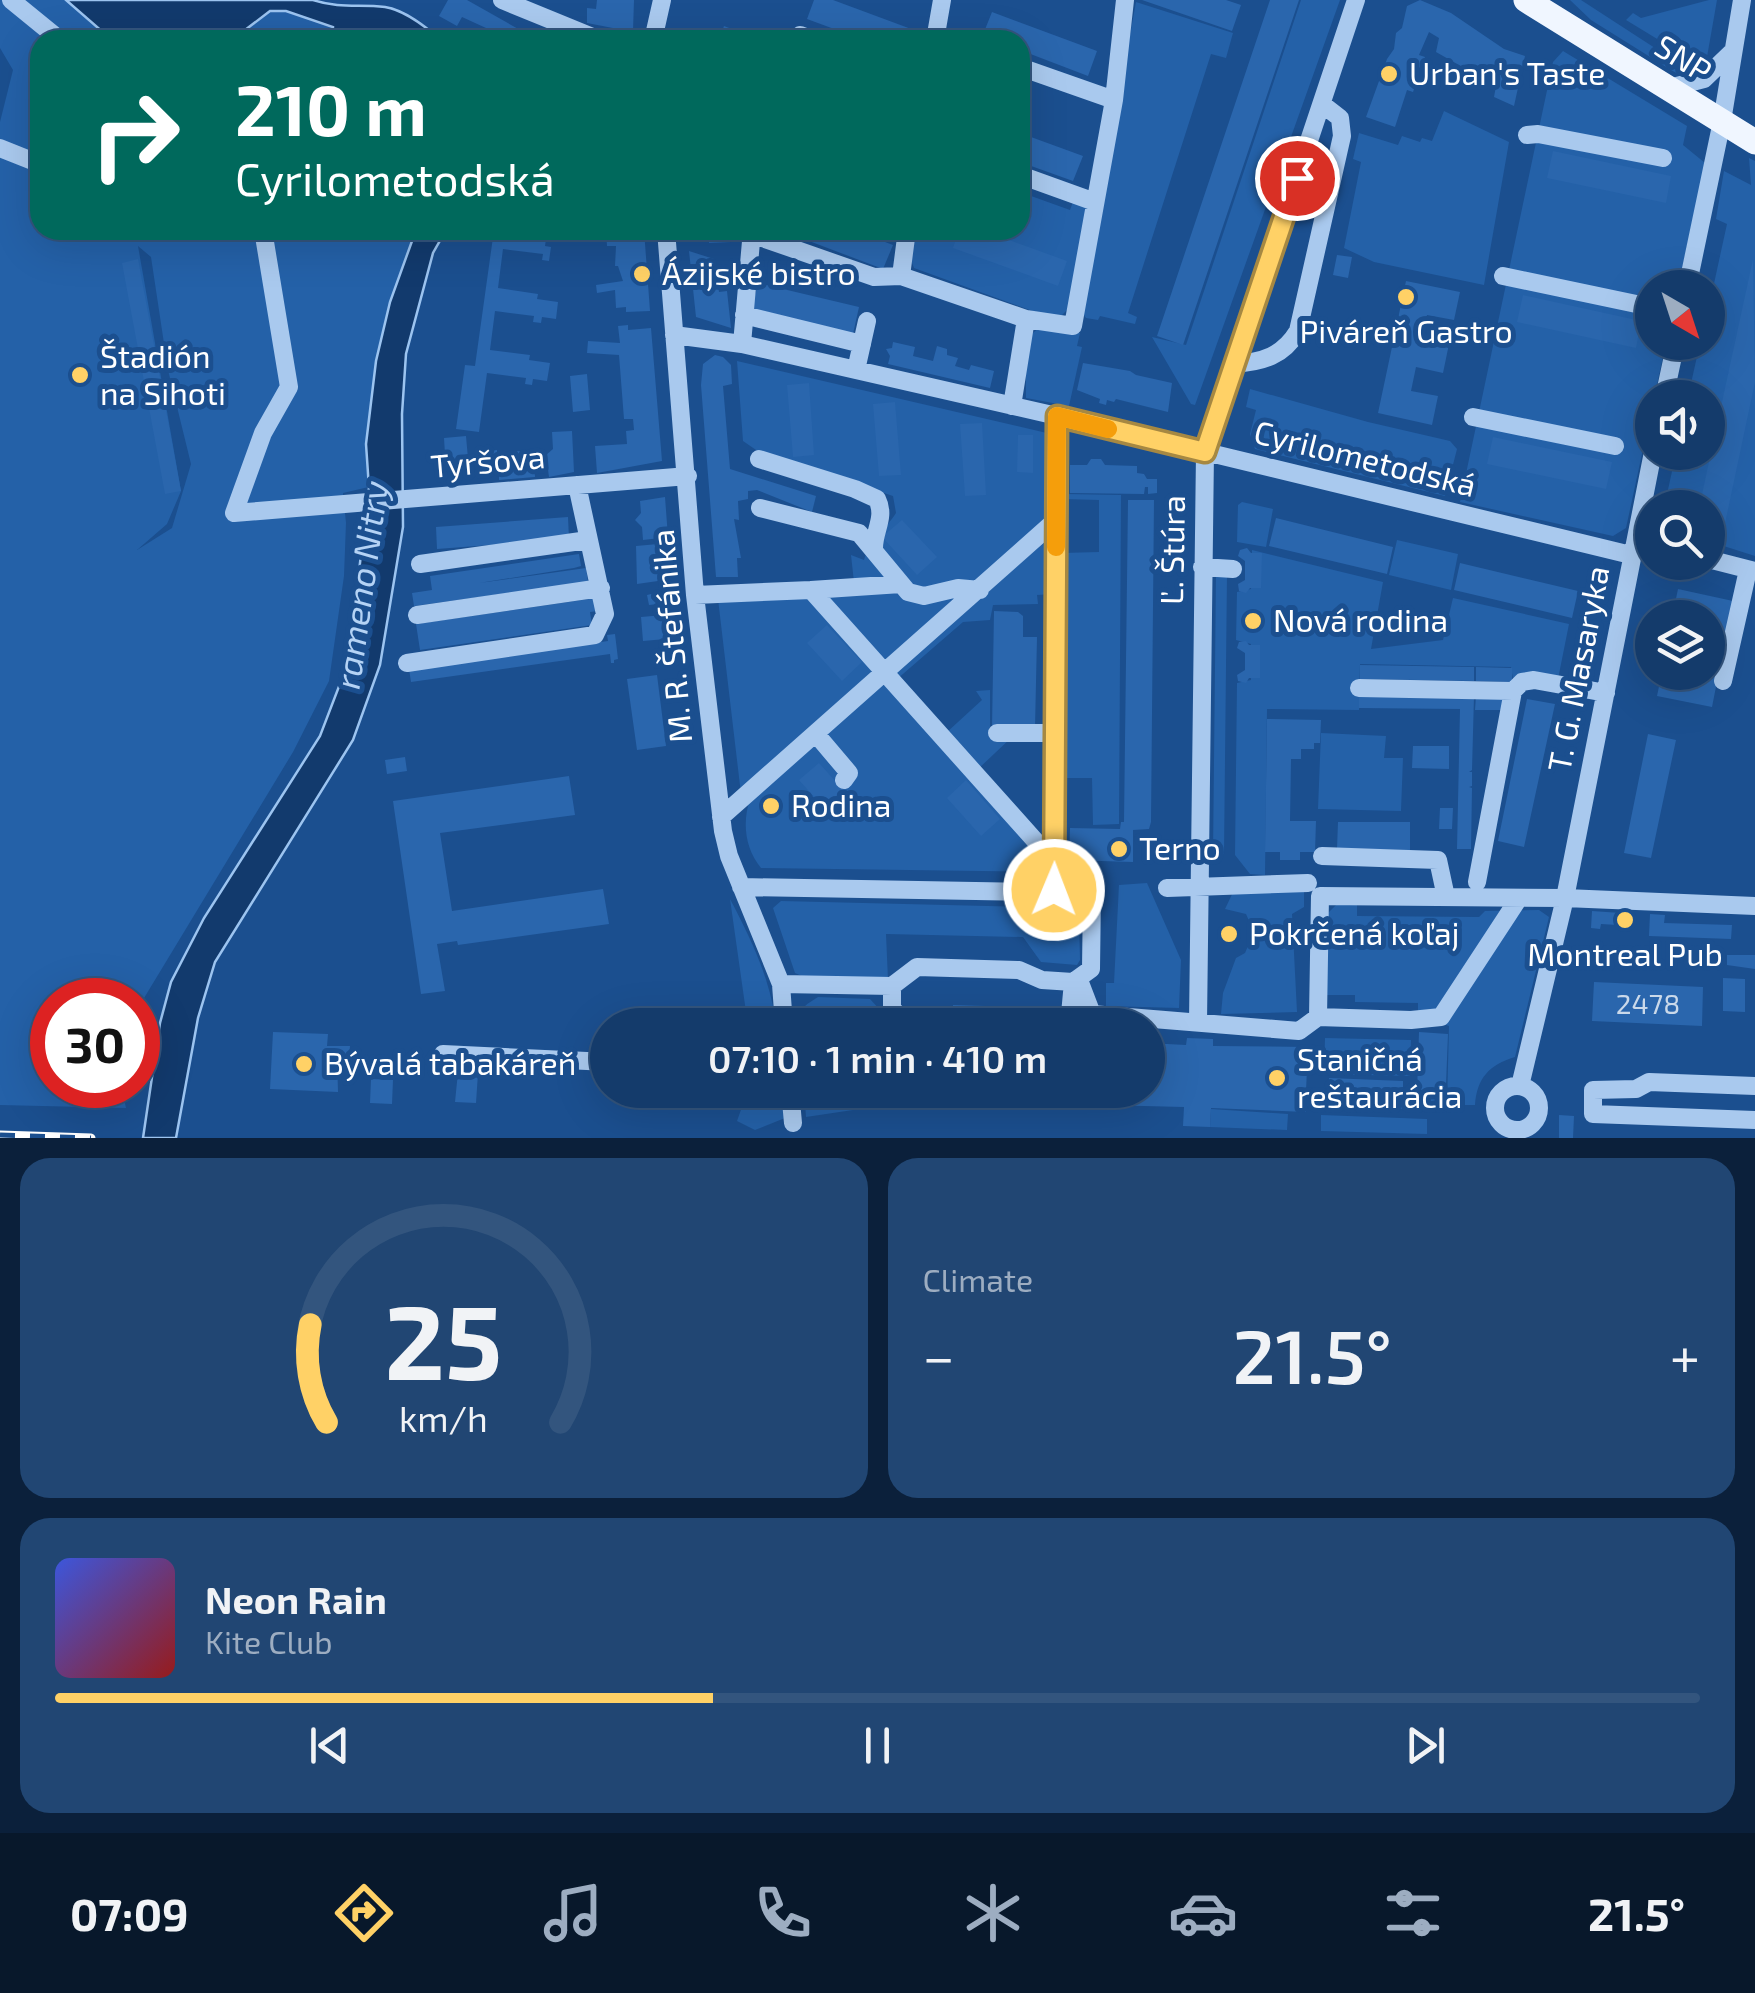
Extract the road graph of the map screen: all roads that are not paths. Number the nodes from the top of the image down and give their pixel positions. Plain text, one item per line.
1 (11, 0) edge
2 (502, 0) edge
3 (662, 0) edge
4 (942, 0) edge
5 (1124, 0) edge
6 (1526, 0) edge
7 (1742, 0) edge
8 (1366, 1) edge
9 (48, 30) edge
10 (576, 30) edge
11 (655, 30) edge
12 (939, 30) edge
13 (1731, 53) junction
14 (1030, 71) edge
15 (1669, 88) junction
16 (1114, 100) junction
17 (1322, 104) junction
18 (1722, 121) junction
19 (1528, 135) dead end
20 (1755, 142) edge
21 (0, 148) edge
22 (1663, 158) dead end
23 (30, 160) edge
24 (1030, 179) edge
25 (1095, 202) junction
26 (265, 240) edge
27 (667, 240) edge
28 (751, 240) edge
29 (774, 240) edge
30 (905, 240) edge
31 (1691, 270) edge
32 (900, 276) junction
33 (1503, 276) dead end
34 (1635, 305) edge
35 (744, 316) junction
36 (1026, 318) junction
37 (868, 320) dead end
38 (674, 335) junction
39 (742, 344) junction
40 (862, 344) junction
41 (1234, 364) junction
42 (856, 370) junction
43 (1012, 406) junction
44 (1057, 416) junction
45 (1473, 416) dead end
46 (1615, 446) dead end
47 (1205, 452) junction
48 (758, 459) dead end
49 (688, 476) junction
50 (577, 485) junction
51 (760, 508) dead end
52 (1056, 520) junction
53 (588, 540) junction
54 (1635, 545) edge
55 (874, 548) junction
56 (1725, 563) edge
57 (420, 564) dead end
58 (1202, 567) junction
59 (1635, 568) edge
60 (1232, 569) dead end
61 (1751, 570) edge
62 (901, 584) junction
63 (601, 588) junction
64 (811, 590) junction
65 (980, 590) junction
66 (695, 595) junction
67 (417, 615) dead end
68 (408, 662) dead end
69 (1725, 673) edge
70 (885, 674) junction
71 (1359, 688) dead end
72 (1513, 691) junction
73 (1606, 693) junction
74 (997, 733) dead end
75 (1056, 733) junction
76 (816, 734) junction
77 (844, 780) dead end
78 (721, 817) junction
79 (1322, 856) dead end
80 (1055, 862) junction
81 (1308, 882) dead end
82 (1477, 882) dead end
83 (1198, 886) junction
84 (741, 887) junction
85 (1167, 888) dead end
86 (1054, 890) junction
87 (1446, 897) junction
88 (1519, 898) junction
89 (1565, 898) junction
90 (1755, 906) edge
91 (1076, 981) junction
92 (781, 984) junction
93 (892, 986) junction
94 (783, 1008) edge
95 (892, 1008) edge
96 (1072, 1008) edge
97 (1318, 1017) junction
98 (1198, 1023) junction
99 (443, 1054) dead end
100 (590, 1061) edge
101 (1520, 1086) dead end
102 (1755, 1086) edge
103 (792, 1108) edge
104 (1755, 1120) edge
105 (793, 1123) dead end

1 - 9 street
2 - 10 street
3 - 11 street
4 - 12 street
5 - 16 street
6 - 15 main road, SNP
7 - 13 street
8 - 17 street, Ľ. Štúra
13 - 15 street
13 - 18 street
14 - 16 street
15 - 18 main road, SNP
16 - 25 street
17 - 41 street, Ľ. Štúra
17 - 41 street
18 - 20 main road, SNP
18 - 31 street
19 - 22 street
21 - 23 street
24 - 25 street
25 - 36 street
26 - 50 street, Tyršova
27 - 38 street, M. R. Štefánika
28 - 35 street
29 - 32 street
30 - 32 street
32 - 36 street
33 - 34 street
35 - 39 street
35 - 40 street
36 - 43 street
37 - 40 street
38 - 39 street, Cyrilometodská
38 - 49 street, M. R. Štefánika
39 - 42 street, Cyrilometodská
40 - 42 street
41 - 47 street, Ľ. Štúra
42 - 43 street, Cyrilometodská
43 - 44 street, Cyrilometodská
44 - 47 street, Cyrilometodská
44 - 52 street
45 - 46 street
47 - 54 street, Cyrilometodská
47 - 58 street, Ľ. Štúra
48 - 55 street
49 - 50 street, Tyršova
49 - 66 street, M. R. Štefánika
50 - 53 street
51 - 55 street
52 - 65 street
52 - 75 street
53 - 57 street
53 - 63 street
55 - 62 street
56 - 61 street
58 - 60 street
58 - 83 street, Ľ. Štúra
59 - 73 street, T. G. Masaryka
61 - 69 street
62 - 64 street
62 - 65 street
63 - 67 street
63 - 68 street
64 - 66 street
64 - 70 street
65 - 70 street
66 - 78 street, M. R. Štefánika
70 - 76 street
70 - 80 street
71 - 72 street
72 - 73 street
72 - 82 street
73 - 89 street, T. G. Masaryka
74 - 75 street
75 - 80 street
76 - 77 street
76 - 78 street
78 - 84 street, M. R. Štefánika
79 - 87 street
80 - 86 street
81 - 83 street
83 - 85 street
83 - 98 street, Ľ. Štúra
84 - 86 street
84 - 92 street, M. R. Štefánika
86 - 91 street
87 - 88 street
87 - 97 street
88 - 89 street
88 - 97 street
89 - 90 street
89 - 101 street, T. G. Masaryka
91 - 93 street
91 - 96 street
91 - 98 street
92 - 93 street
92 - 94 street, M. R. Štefánika
93 - 95 street
97 - 98 street
99 - 100 street
102 - 104 street
103 - 105 street

